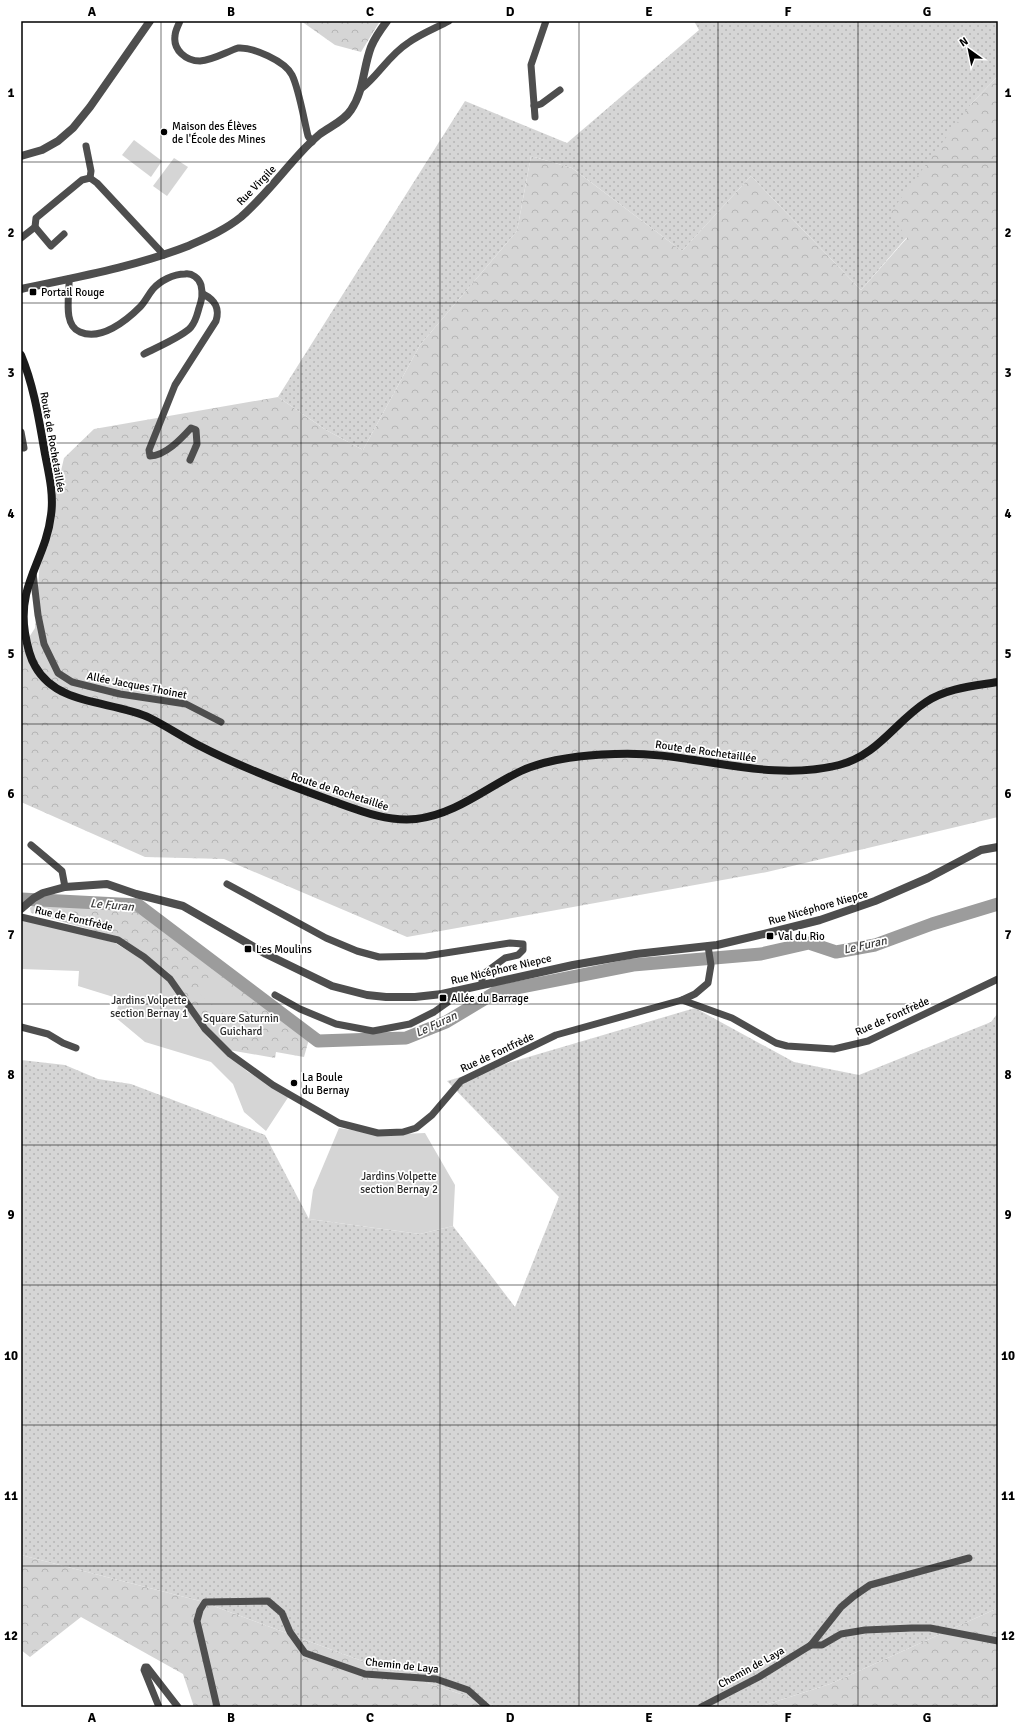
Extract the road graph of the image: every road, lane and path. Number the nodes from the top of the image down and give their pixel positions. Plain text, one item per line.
1 (150, 21) edge
2 (180, 21) edge
3 (387, 21) edge
4 (449, 21) edge
5 (546, 21) edge
6 (361, 89) junction
7 (560, 90) dead end
8 (534, 106) junction
9 (535, 117) dead end
10 (312, 142) junction
11 (86, 146) dead end
12 (21, 156) edge
13 (90, 178) junction
14 (35, 227) junction
15 (64, 234) dead end
16 (21, 238) edge
17 (164, 255) junction
18 (69, 279) junction
19 (21, 289) edge
20 (203, 294) junction
21 (144, 354) dead end
22 (21, 355) edge
23 (21, 432) edge
24 (24, 448) dead end
25 (190, 460) dead end
26 (32, 572) junction
27 (998, 682) edge
28 (221, 722) dead end
29 (31, 845) dead end
30 (998, 847) edge
31 (227, 884) dead end
32 (65, 887) junction
33 (22, 908) edge
34 (21, 917) edge
35 (708, 948) junction
36 (998, 979) edge
37 (482, 984) junction
38 (453, 991) junction
39 (275, 995) dead end
40 (682, 1000) junction
41 (21, 1027) edge
42 (76, 1048) dead end
43 (969, 1558) dead end
44 (998, 1641) edge
45 (811, 1645) junction
46 (159, 1707) edge
47 (178, 1707) edge
48 (217, 1707) edge
49 (487, 1707) edge
50 (701, 1707) edge

1 - 12 street
2 - 10 street
3 - 6 street, Rue Virgile
4 - 6 street
5 - 8 street
6 - 10 street, Rue Virgile
7 - 8 street
8 - 9 street
10 - 17 street, Rue Virgile
11 - 13 street
13 - 14 street
13 - 17 street
14 - 15 street
14 - 16 street
17 - 18 street, Rue Virgile
18 - 19 street, Rue Virgile
18 - 20 street
20 - 21 street
20 - 25 street
22 - 26 main road, Route de Rochetaillée
23 - 24 street
26 - 27 main road, Route de Rochetaillée
26 - 28 street, Allée Jacques Thoinet
29 - 32 street
30 - 35 street, Rue Nicéphore Niepce
31 - 37 street
32 - 33 street, Rue Nicéphore Niepce
32 - 38 street, Rue Nicéphore Niepce
34 - 40 street, Rue de Fontfrède
35 - 37 street, Rue Nicéphore Niepce
35 - 40 street
36 - 40 street, Rue de Fontfrède
37 - 38 street, Rue Nicéphore Niepce
38 - 39 street
41 - 42 street
43 - 45 street
44 - 45 street
45 - 50 street, Chemin de Laya
46 - 47 street
48 - 49 street, Chemin de Laya

